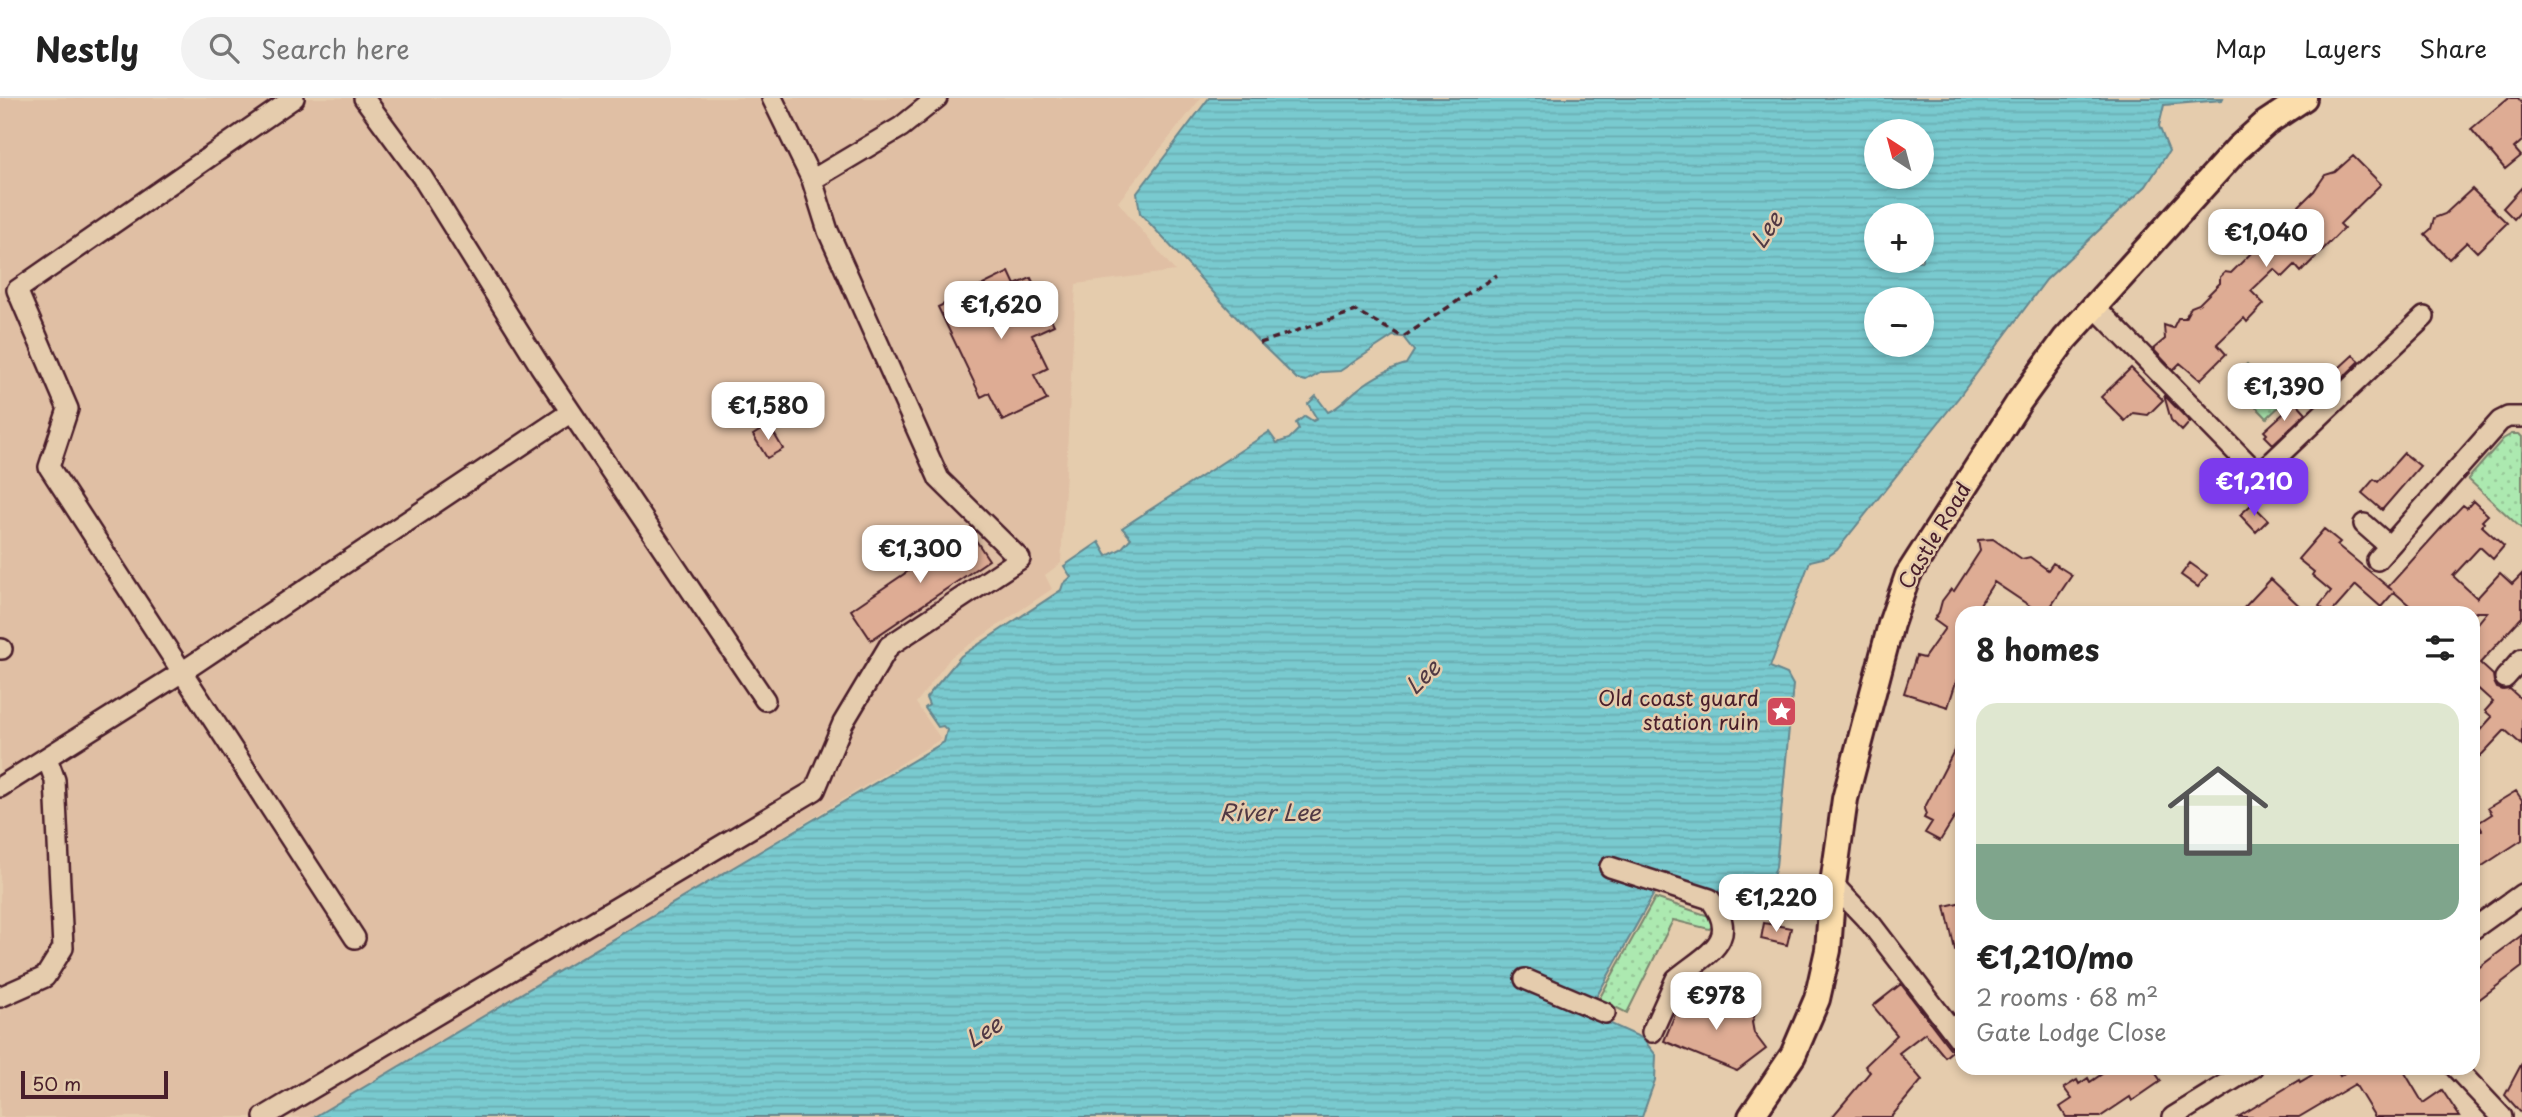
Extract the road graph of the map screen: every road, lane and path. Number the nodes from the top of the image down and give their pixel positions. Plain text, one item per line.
1 (294, 98) edge
2 (364, 98) edge
3 (772, 98) edge
4 (937, 98) edge
5 (2304, 98) edge
6 (812, 180) junction
7 (1497, 275) dead end
8 (2094, 306) junction
9 (2424, 317) dead end
10 (1260, 343) dead end
11 (572, 412) junction
12 (2522, 416) edge
13 (2364, 524) dead end
14 (2522, 659) edge
15 (182, 672) junction
16 (2505, 678) dead end
17 (765, 700) dead end
18 (47, 758) junction
19 (0, 787) edge
20 (1610, 867) dead end
21 (1833, 884) junction
22 (2522, 894) edge
23 (2480, 924) edge
24 (355, 938) dead end
25 (1525, 979) dead end
26 (1676, 979) junction
27 (0, 998) edge
28 (1726, 998) dead end
29 (1605, 1013) dead end
30 (1651, 1031) dead end
31 (1955, 1034) edge
32 (2241, 1075) edge
33 (2463, 1075) edge
34 (1755, 1115) edge
35 (264, 1117) edge
36 (2173, 1117) edge
37 (2502, 1117) edge

1 - 15 street
2 - 11 street
3 - 6 street
4 - 6 street
5 - 8 main road, Castle Road
6 - 35 street
7 - 10 path
8 - 9 street
8 - 21 main road, Castle Road
11 - 15 street
11 - 17 street
12 - 13 street
14 - 16 street
15 - 18 street
15 - 24 street
18 - 19 street
18 - 27 street
20 - 26 street
21 - 31 street
21 - 34 main road, Castle Road
22 - 23 street
25 - 29 street
26 - 28 street
26 - 30 street
32 - 36 street
33 - 37 street

